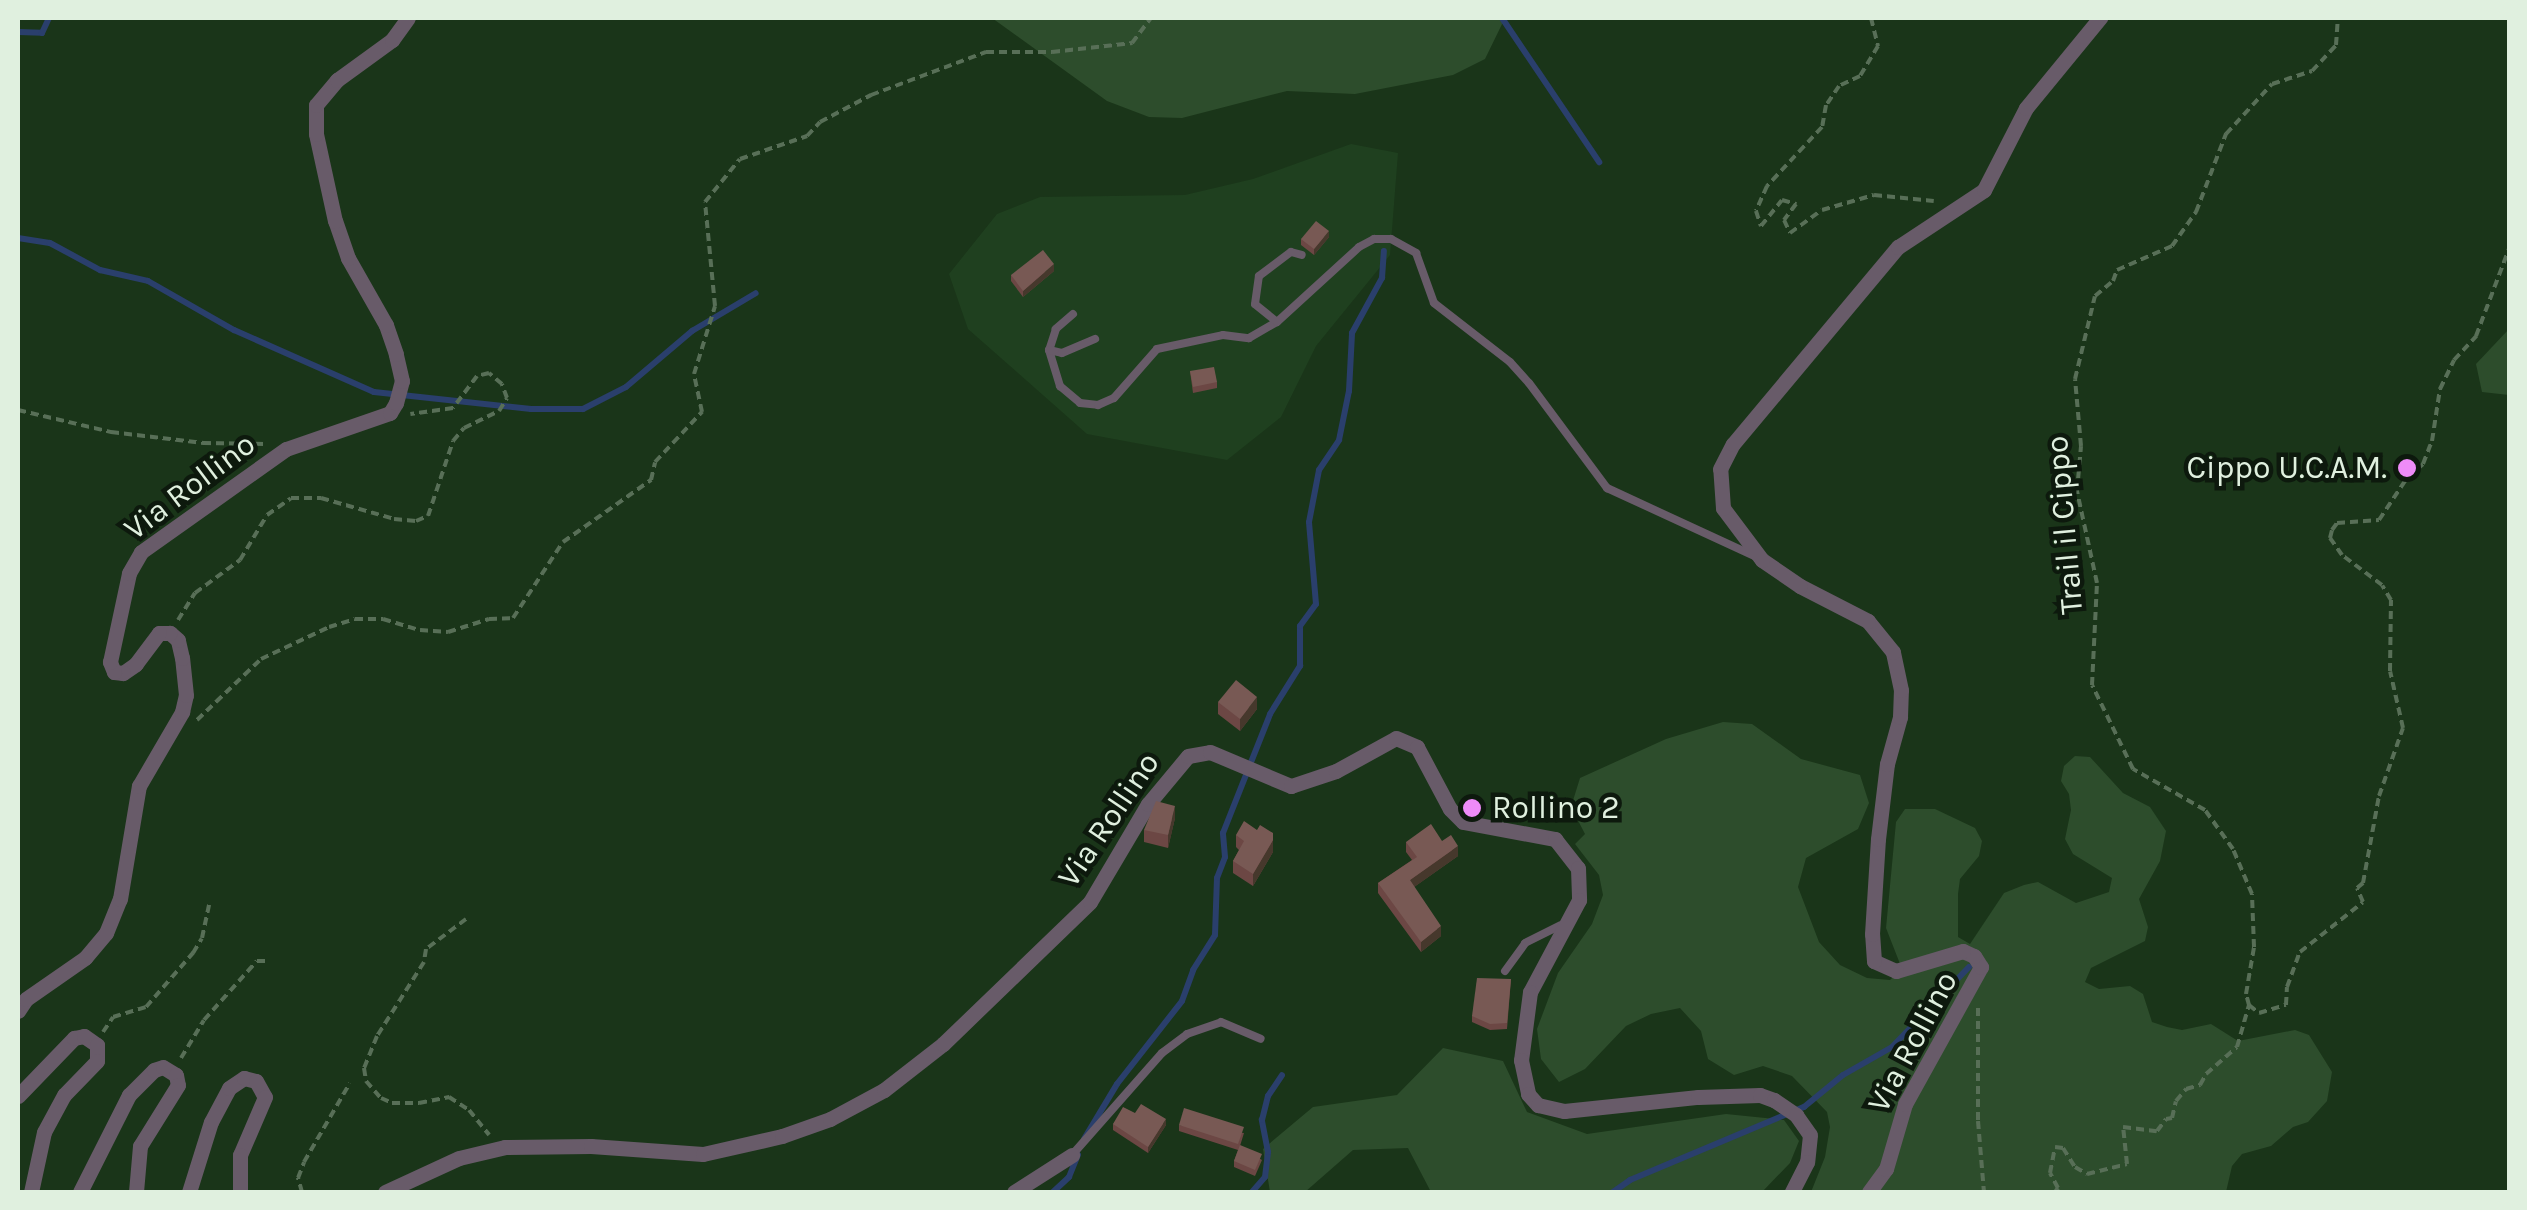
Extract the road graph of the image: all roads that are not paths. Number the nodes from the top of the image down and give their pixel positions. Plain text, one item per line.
1 (408, 18) edge
2 (2100, 18) edge
3 (1302, 254) dead end
4 (1073, 314) dead end
5 (1277, 322) junction
6 (1094, 339) dead end
7 (1049, 350) junction
8 (1762, 560) junction
9 (1570, 919) junction
10 (1505, 971) dead end
11 (18, 1010) edge
12 (1261, 1039) dead end
13 (18, 1096) edge
14 (1072, 1155) joint
15 (30, 1192) edge
16 (80, 1192) edge
17 (136, 1192) edge
18 (189, 1192) edge
19 (240, 1192) edge
20 (385, 1192) edge
21 (1014, 1192) edge
22 (1792, 1192) edge
23 (1869, 1192) edge

1 - 11 street, Via Rollino
2 - 8 street, Via Rollino
3 - 5 lane
4 - 7 lane
5 - 7 lane, Via Rollino
5 - 8 lane, Via Rollino
6 - 7 lane
8 - 23 street, Via Rollino
9 - 10 lane
9 - 20 street, Via Rollino
9 - 22 street, Via Rollino
12 - 14 lane
13 - 15 street
14 - 21 street
16 - 17 street
18 - 19 street

